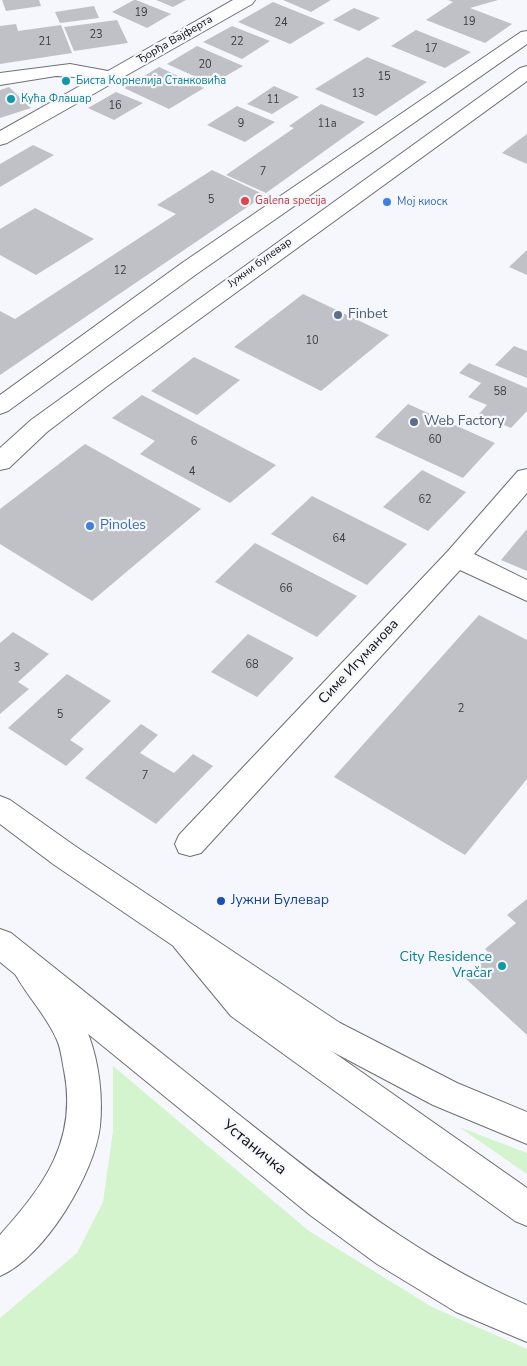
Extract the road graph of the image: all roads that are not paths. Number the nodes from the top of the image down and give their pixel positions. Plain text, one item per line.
1 (246, 0) edge
2 (527, 36) edge
3 (527, 72) edge
4 (110, 78) junction
5 (0, 79) edge
6 (0, 139) edge
7 (0, 406) edge
8 (0, 462) edge
9 (527, 477) edge
10 (457, 556) junction
11 (527, 590) edge
12 (0, 808) edge
13 (190, 844) dead end
14 (185, 937) junction
15 (0, 943) edge
16 (27, 966) junction
17 (518, 1120) edge
18 (527, 1209) edge
19 (0, 1258) edge
20 (527, 1324) edge

1 - 4 main road, Ђорђа Вајферта
2 - 7 main road
3 - 8 main road, Јужни булевар
4 - 5 main road
4 - 6 main road, Ђорђа Вајферта
9 - 10 main road, Симе Игуманова
10 - 11 main road
10 - 13 main road, Симе Игуманова
12 - 14 main road
14 - 17 main road
14 - 18 main road
15 - 16 main road, Устаничка
16 - 19 main road
16 - 20 main road, Устаничка

